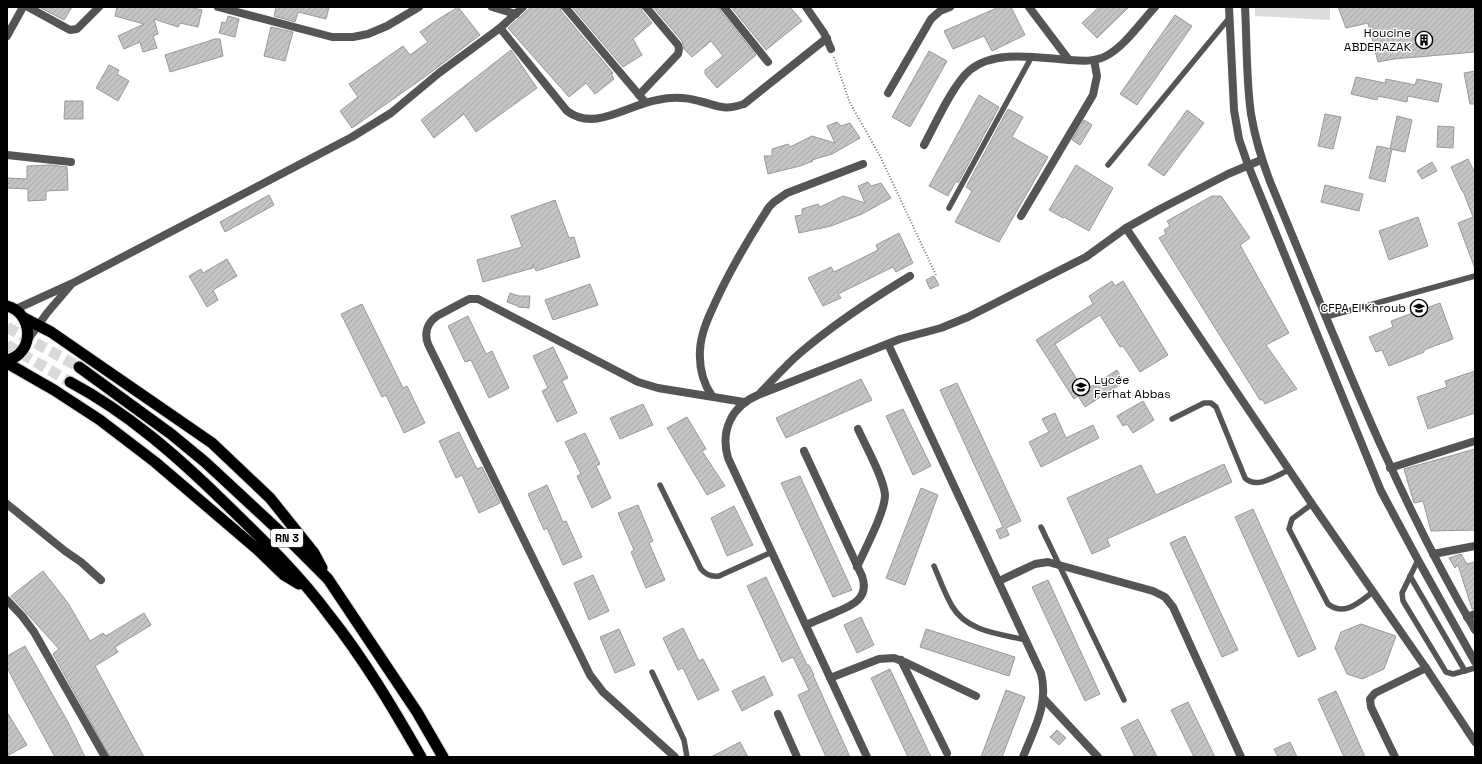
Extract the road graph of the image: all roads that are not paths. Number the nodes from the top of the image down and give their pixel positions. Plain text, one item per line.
1 (23, 7) edge
2 (28, 7) edge
3 (99, 7) edge
4 (218, 7) edge
5 (419, 7) edge
6 (492, 7) edge
7 (523, 7) edge
8 (564, 7) edge
9 (646, 7) edge
10 (724, 7) edge
11 (806, 7) edge
12 (950, 7) edge
13 (1029, 7) edge
14 (1155, 7) edge
15 (1229, 7) edge
16 (1245, 7) edge
17 (516, 14) junction
18 (1230, 17) junction
19 (500, 28) junction
20 (7, 36) edge
21 (827, 38) junction
22 (831, 49) road end
23 (1031, 58) junction
24 (1069, 60) junction
25 (1094, 60) junction
26 (768, 62) dead end
27 (888, 93) dead end
28 (639, 95) junction
29 (645, 102) junction
30 (924, 145) dead end
31 (7, 155) edge
32 (1261, 160) junction
33 (71, 162) dead end
34 (863, 164) dead end
35 (1108, 165) dead end
36 (1248, 165) junction
37 (949, 208) dead end
38 (1021, 216) dead end
39 (1126, 228) junction
40 (910, 276) dead end
41 (1475, 276) edge
42 (73, 282) junction
43 (11, 308) edge
44 (1326, 317) junction
45 (24, 318) junction
46 (39, 324) junction
47 (27, 341) junction
48 (888, 344) junction
49 (7, 360) edge
50 (7, 363) edge
51 (79, 367) tunnel mouth
52 (70, 382) tunnel mouth
53 (758, 394) junction
54 (712, 396) junction
55 (744, 402) junction
56 (1172, 419) dead end
57 (858, 429) dead end
58 (1475, 441) edge
59 (804, 451) dead end
60 (1390, 468) junction
61 (1289, 470) junction
62 (660, 485) dead end
63 (7, 504) edge
64 (1312, 504) junction
65 (1041, 527) dead end
66 (1475, 546) edge
67 (772, 552) junction
68 (1433, 554) junction
69 (1418, 560) junction
70 (1060, 565) junction
71 (934, 566) dead end
72 (857, 567) junction
73 (1410, 576) junction
74 (328, 579) junction
75 (102, 580) dead end
76 (998, 581) junction
77 (1373, 592) junction
78 (311, 593) junction
79 (7, 600) edge
80 (1471, 615) edge
81 (806, 625) junction
82 (1475, 630) edge
83 (1026, 640) junction
84 (901, 660) junction
85 (1475, 662) edge
86 (1426, 668) junction
87 (1475, 668) edge
88 (1464, 671) junction
89 (652, 672) dead end
90 (830, 678) junction
91 (976, 696) dead end
92 (1044, 700) junction
93 (1124, 700) dead end
94 (778, 714) dead end
95 (1475, 742) edge
96 (947, 752) dead end
97 (104, 757) edge
98 (421, 757) edge
99 (443, 757) edge
100 (675, 757) edge
101 (687, 757) edge
102 (797, 757) edge
103 (867, 757) edge
104 (1023, 757) edge
105 (1098, 757) edge
106 (1242, 757) edge
107 (1395, 757) edge

1 - 20 street
2 - 3 street
4 - 5 street
6 - 17 street
7 - 17 street
8 - 28 street
9 - 28 street
10 - 26 street
11 - 21 street
12 - 27 street
13 - 24 street
14 - 25 street
15 - 18 street
16 - 32 street
17 - 19 street
18 - 35 lane
18 - 36 street
19 - 29 street
19 - 42 street
21 - 22 street
21 - 29 street
23 - 24 street
23 - 30 street
23 - 37 lane
24 - 25 street
25 - 38 street
28 - 29 street
31 - 33 street
32 - 36 street
32 - 44 street
34 - 54 street
36 - 39 street
36 - 69 street
39 - 48 street
39 - 61 street
40 - 53 street
41 - 44 lane
42 - 43 street
42 - 46 street
43 - 45 highway
44 - 60 street
45 - 46 highway
45 - 47 highway
46 - 47 street
46 - 74 highway
47 - 49 highway
48 - 53 street
48 - 76 street
50 - 78 highway
51 - 74 highway, RN 3
52 - 78 highway, RN 3
53 - 55 street
54 - 55 street
54 - 100 street
55 - 67 street
56 - 61 lane
57 - 72 street
58 - 60 street
59 - 72 street
60 - 68 street
61 - 64 street
62 - 67 lane
63 - 75 street
64 - 77 street
64 - 77 lane
65 - 70 lane
66 - 68 street
67 - 81 street
68 - 80 street
69 - 73 lane
69 - 85 street
70 - 76 street
70 - 93 lane
70 - 106 street
71 - 83 lane
72 - 81 street
73 - 88 lane
73 - 88 lane
74 - 99 highway, RN 3
76 - 83 street
77 - 86 street
78 - 98 highway, RN 3
79 - 97 street
80 - 82 street
81 - 90 street
83 - 92 street
84 - 90 street
84 - 91 street
84 - 96 street
86 - 95 street
86 - 107 street
87 - 88 lane
89 - 101 lane
90 - 103 street
92 - 104 street
92 - 105 street
94 - 102 street

